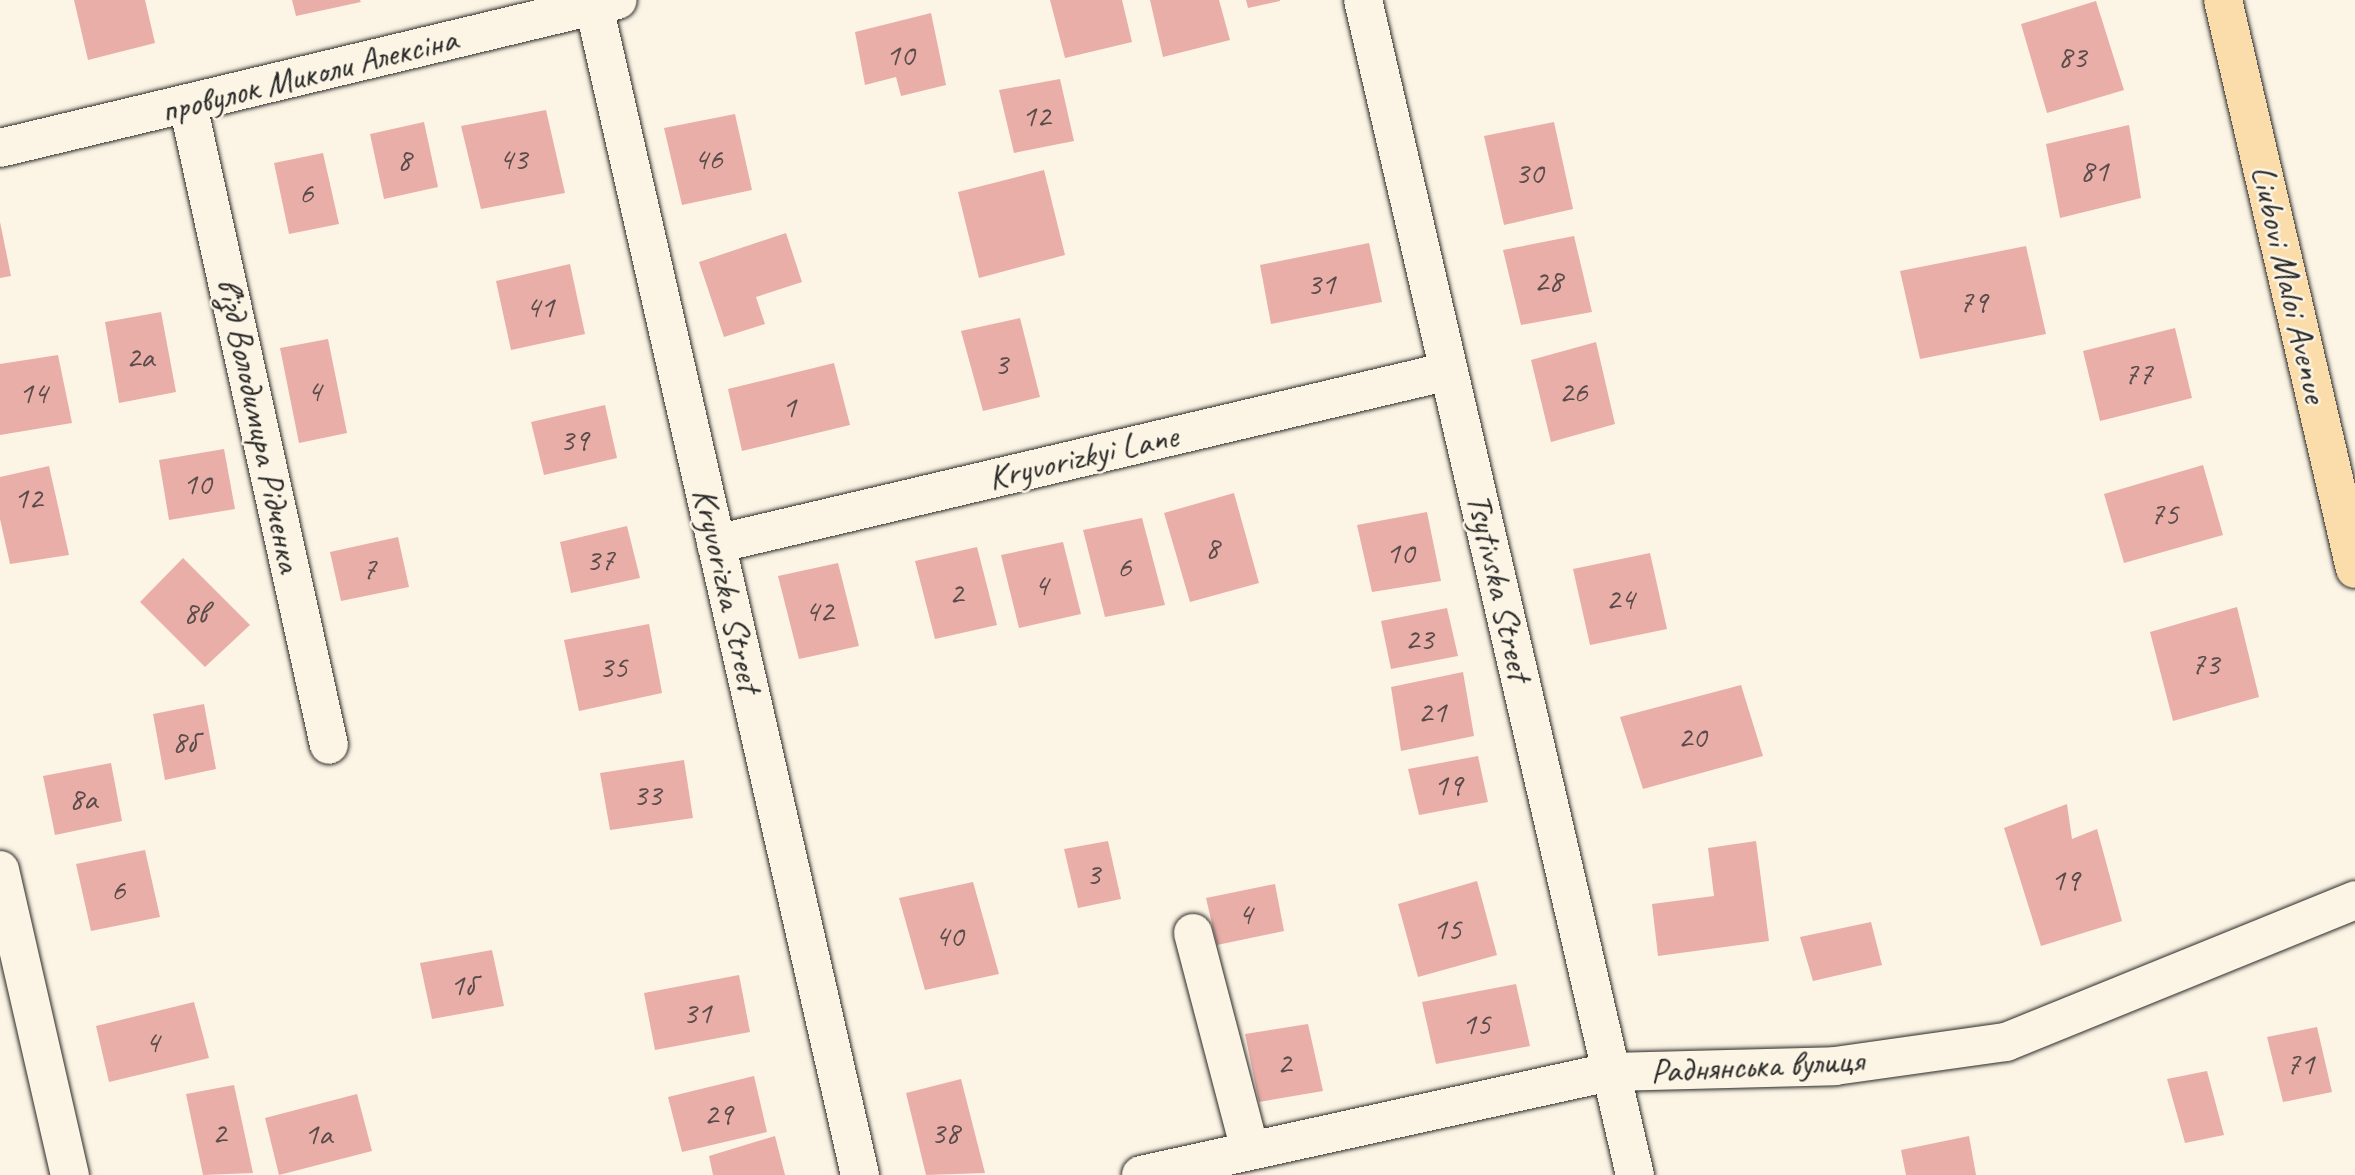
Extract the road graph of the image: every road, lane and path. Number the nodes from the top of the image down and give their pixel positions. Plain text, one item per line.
1 (1363, 0) edge
2 (2223, 0) edge
3 (606, 3) edge
4 (188, 105) junction
5 (0, 148) edge
6 (1449, 370) junction
7 (716, 544) junction
8 (2355, 569) edge
9 (329, 745) dead end
10 (0, 870) edge
11 (2355, 900) edge
12 (1193, 933) dead end
13 (1611, 1072) junction
14 (1250, 1151) junction
15 (70, 1175) edge
16 (860, 1175) edge
17 (1141, 1175) edge
18 (1634, 1175) edge

1 - 6 street, Tsytivska Street
2 - 8 main road, Liubovi Maloi Avenue
3 - 4 street, провулок Миколи Алексіна
3 - 7 street, Kryvorizka Street
4 - 5 street, провулок Миколи Алексіна
4 - 9 street, в’їзд Володимира Рідченка
6 - 7 street, Kryvorizkyi Lane
6 - 13 street, Tsytivska Street
7 - 16 street, Kryvorizka Street
10 - 15 street
11 - 13 street, Раднянська вулиця
12 - 14 street
13 - 14 street, Раднянська вулиця
13 - 18 street, Tsytivska Street
14 - 17 street, Раднянська вулиця

